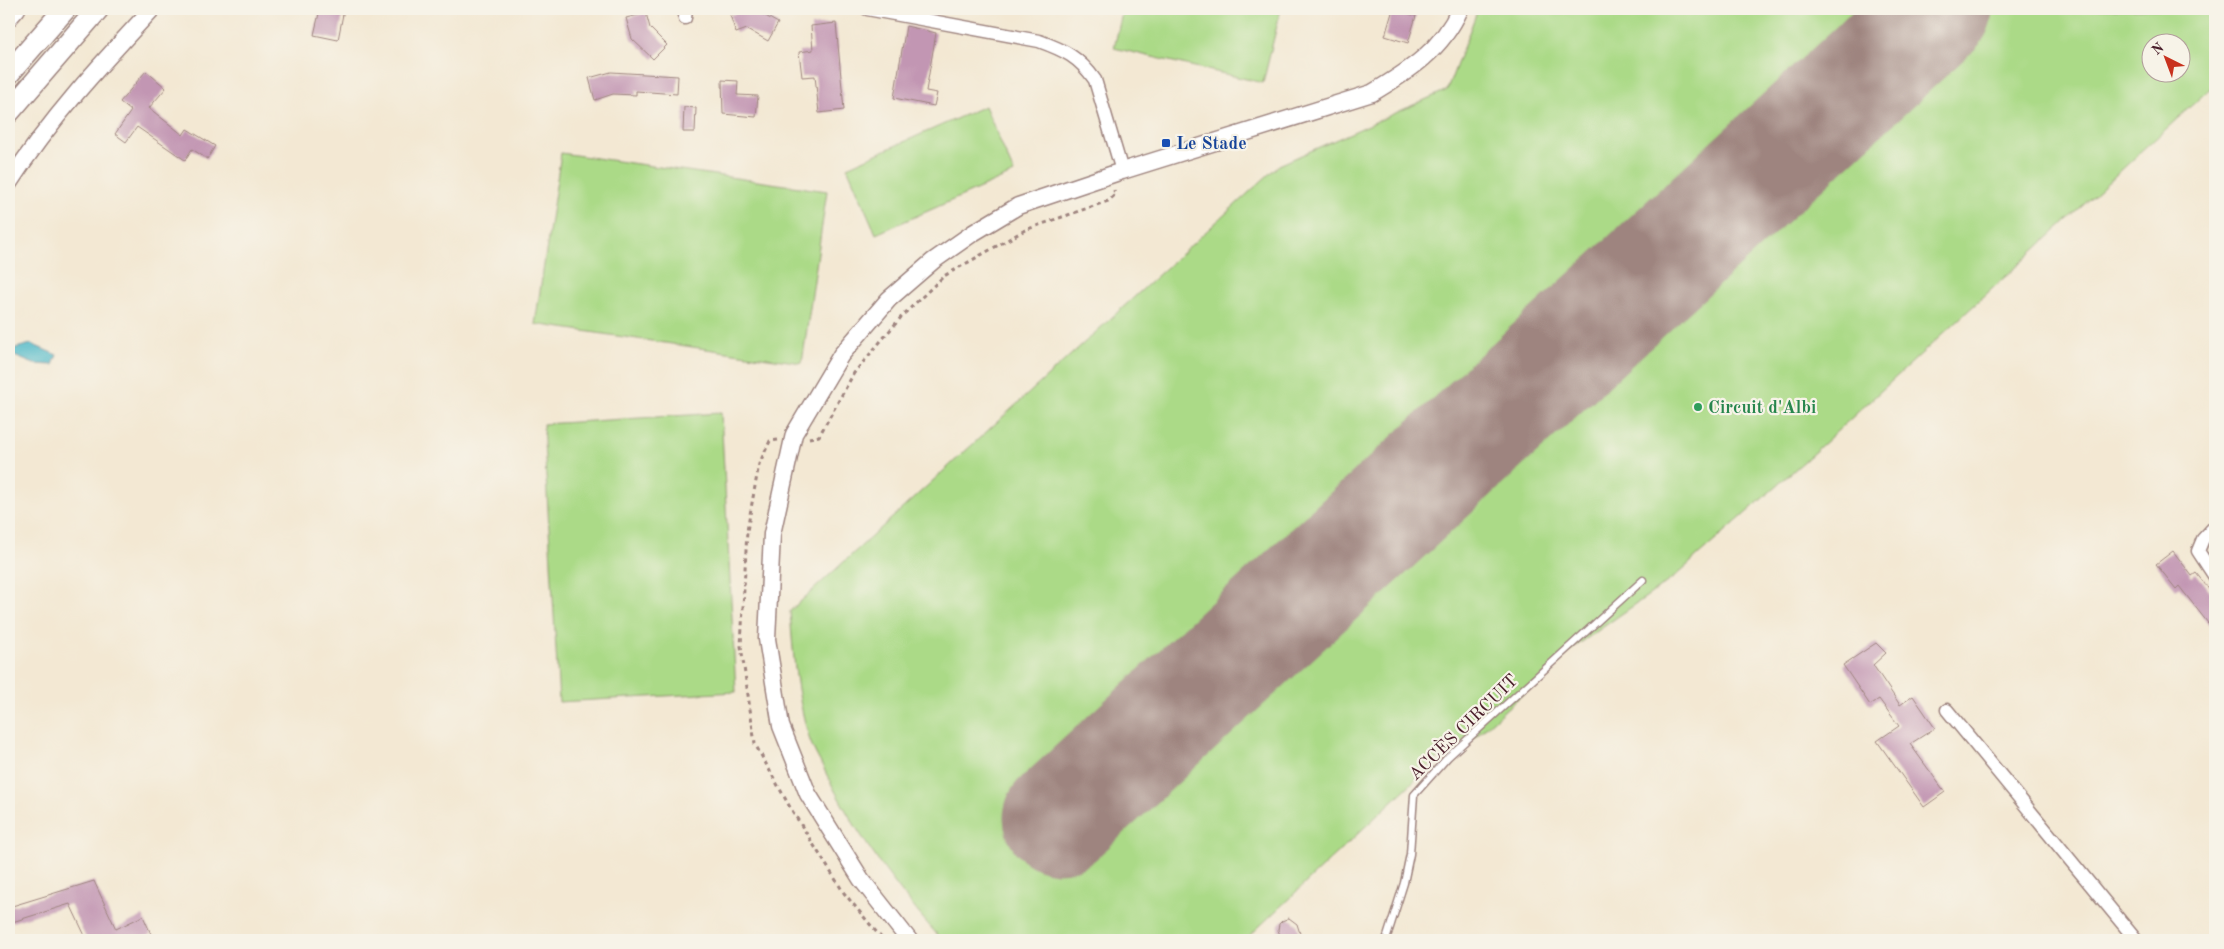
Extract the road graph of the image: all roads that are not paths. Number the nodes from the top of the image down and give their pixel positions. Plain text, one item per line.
1 (17, 9) edge
2 (65, 9) edge
3 (98, 9) edge
4 (152, 9) edge
5 (867, 9) edge
6 (1460, 9) edge
7 (9, 18) edge
8 (9, 73) edge
9 (9, 112) edge
10 (1116, 173) junction
11 (9, 183) edge
12 (2215, 526) edge
13 (2215, 576) edge
14 (1642, 580) dead end
15 (1947, 710) dead end
16 (909, 940) edge
17 (1386, 940) edge
18 (2136, 940) edge

1 - 7 street
2 - 8 highway
3 - 9 highway
4 - 11 street
5 - 10 street
6 - 10 street
10 - 16 street
12 - 13 street
14 - 17 lane, ACCÈS CIRCUIT
15 - 18 street

